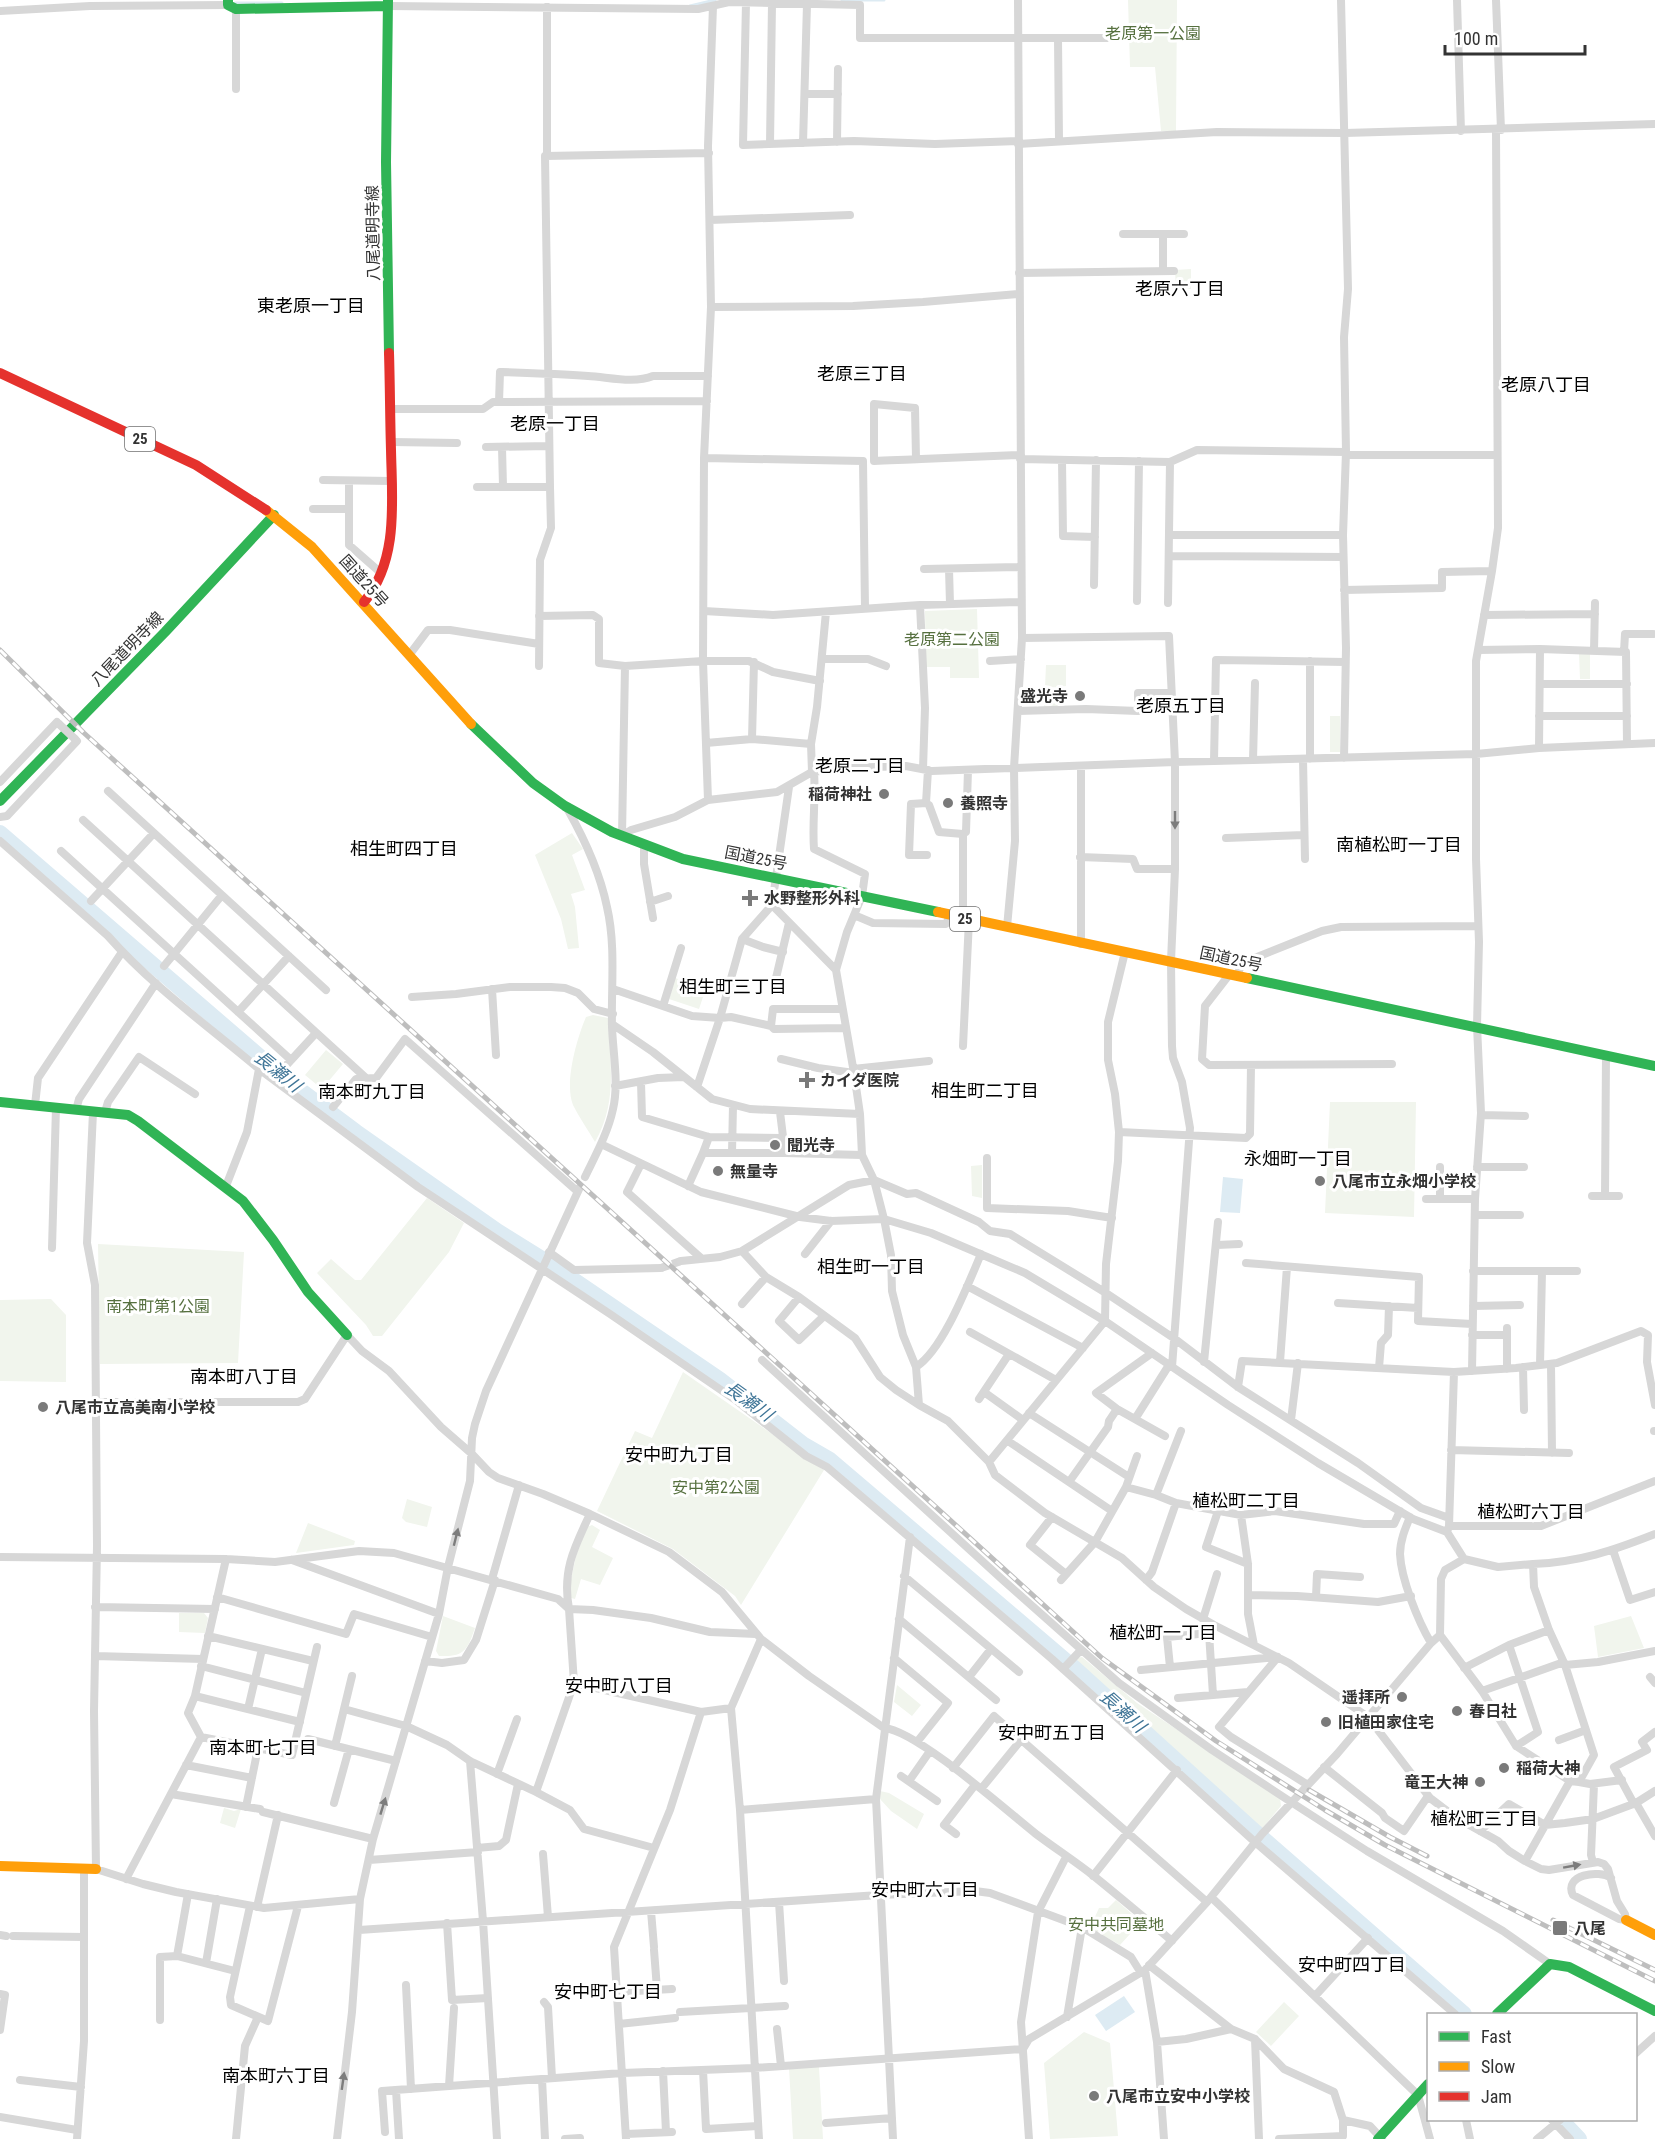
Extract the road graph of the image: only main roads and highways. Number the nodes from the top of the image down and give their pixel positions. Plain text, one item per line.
1 (334, 3) edge
2 (388, 3) edge
3 (231, 4) edge
4 (295, 4) edge
5 (0, 372) edge
6 (274, 515) junction
7 (364, 602) junction
8 (0, 801) edge
9 (1655, 1066) edge
10 (0, 1102) edge
11 (346, 1335) road end
12 (0, 1866) edge
13 (90, 1869) road end
14 (1626, 1920) road end
15 (1655, 1935) edge
16 (1655, 2011) edge
17 (1498, 2013) edge
18 (1427, 2085) edge
19 (1380, 2138) edge

1 - 2 main road
1 - 4 main road
2 - 7 main road, 八尾道明寺線
3 - 4 main road
5 - 6 main road, 国道25号 / 25
6 - 7 main road, 国道25号 / 25
6 - 8 main road, 八尾道明寺線
7 - 9 main road, 国道25号 / 25
10 - 11 main road
12 - 13 main road
14 - 15 main road
16 - 17 main road
18 - 19 main road

